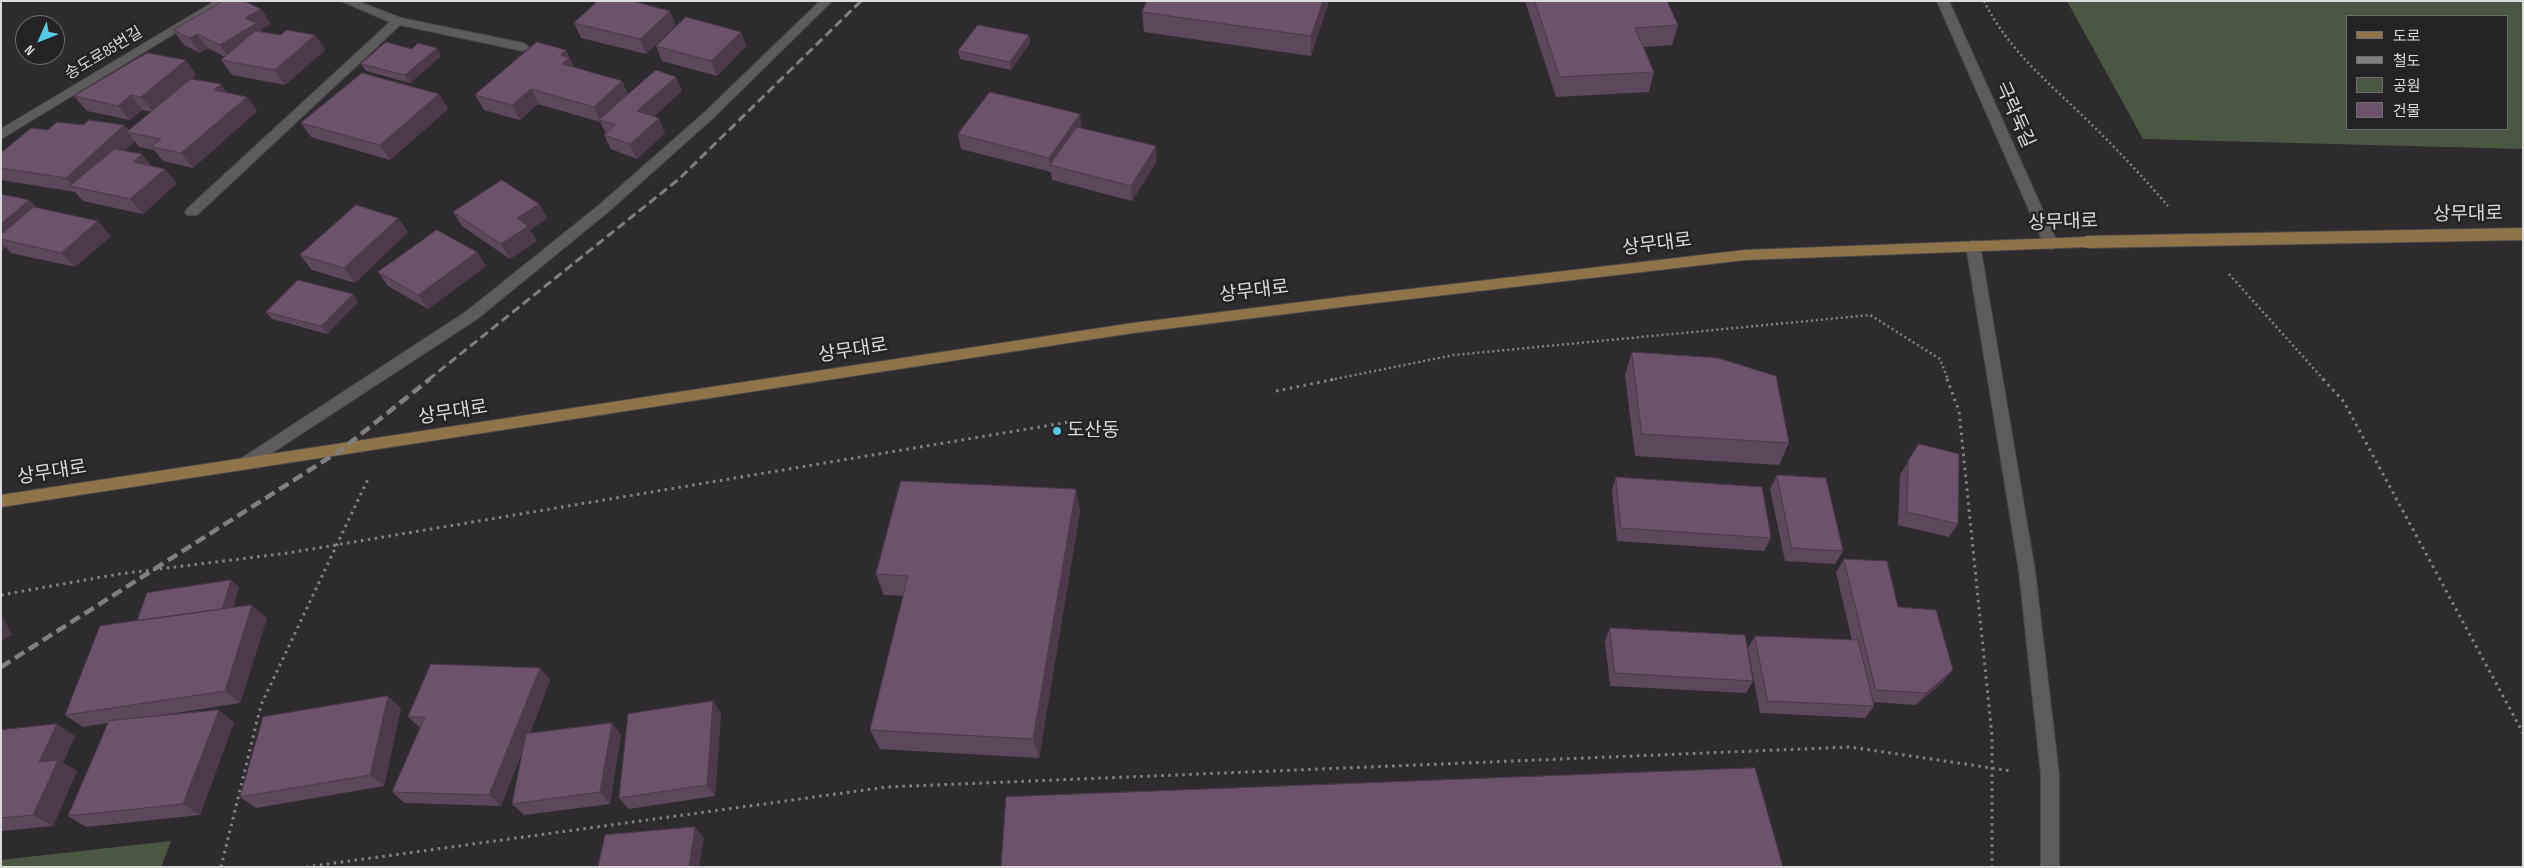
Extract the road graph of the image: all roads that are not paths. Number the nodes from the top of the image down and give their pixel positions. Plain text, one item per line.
1 (223, 1) edge
2 (346, 1) edge
3 (827, 1) edge
4 (1943, 1) edge
5 (398, 21) junction
6 (523, 47) dead end
7 (1, 135) edge
8 (192, 212) dead end
9 (2523, 234) edge
10 (2051, 244) junction
11 (1973, 245) junction
12 (244, 464) junction
13 (1, 501) edge
14 (2050, 867) edge

1 - 7 street, 송도로85번길
2 - 5 street
3 - 12 street
4 - 10 street, 극락둑길
5 - 6 street
5 - 8 street
9 - 10 main road, 상무대로, bridge
10 - 11 main road, 상무대로
11 - 12 main road, 상무대로
11 - 14 street
12 - 13 main road, 상무대로

